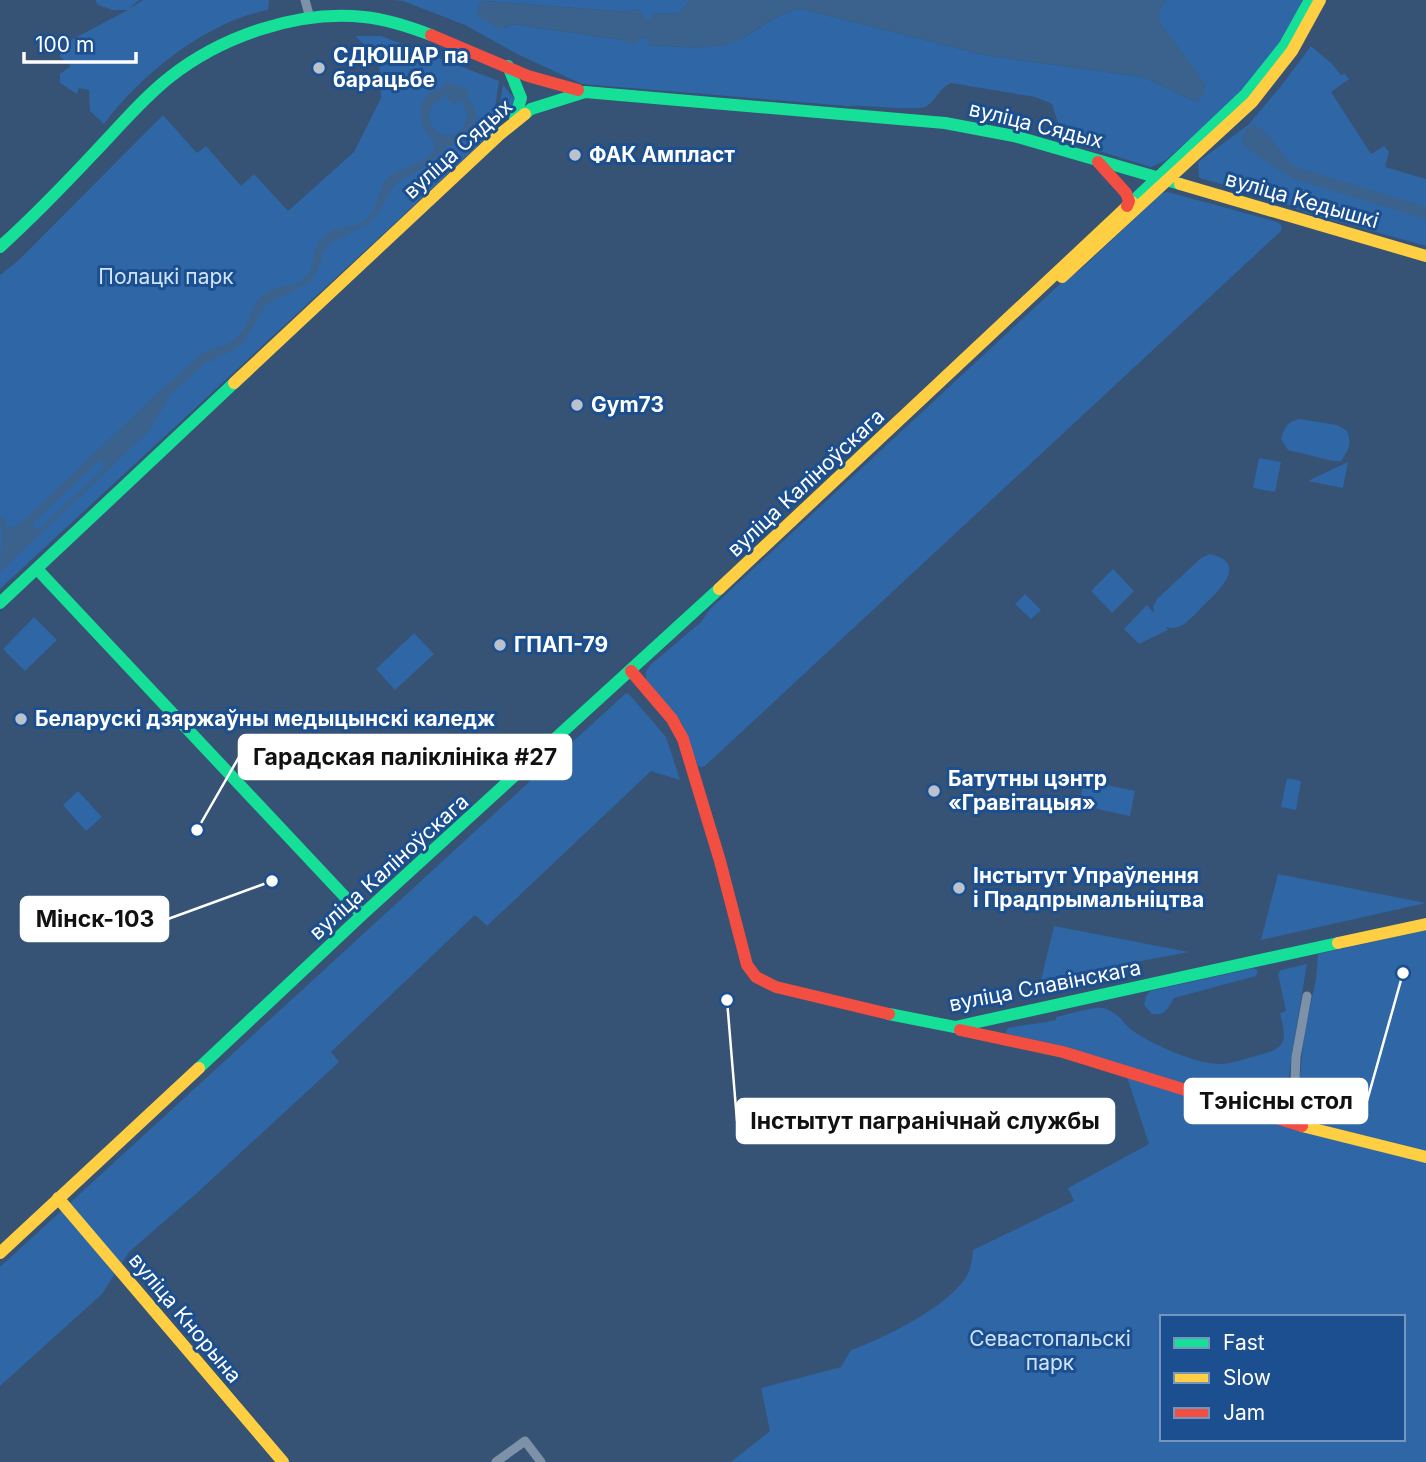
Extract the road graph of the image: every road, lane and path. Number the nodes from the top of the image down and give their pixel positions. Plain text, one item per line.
1 (305, 0) edge
2 (1310, 0) edge
3 (1320, 0) edge
4 (310, 18) junction
5 (508, 66) junction
6 (585, 92) junction
7 (513, 123) junction
8 (1095, 159) junction
9 (1162, 179) junction
10 (1126, 206) junction
11 (0, 247) edge
12 (1426, 256) edge
13 (989, 338) junction
14 (37, 569) junction
15 (0, 603) edge
16 (631, 671) junction
17 (362, 915) junction
18 (1426, 924) edge
19 (1307, 996) dead end
20 (994, 1019) junction
21 (946, 1027) junction
22 (997, 1036) junction
23 (1293, 1124) junction
24 (1426, 1157) edge
25 (58, 1198) junction
26 (0, 1253) edge
27 (283, 1462) edge
28 (496, 1462) edge
29 (541, 1462) edge

1 - 4 street
2 - 9 main road, вуліца Каліноўскага
3 - 9 main road, вуліца Каліноўскага
4 - 5 main road
4 - 11 main road
5 - 6 main road
5 - 7 main road
6 - 7 main road, вуліца Сядых
6 - 8 main road, вуліца Сядых
7 - 14 main road, вуліца Сядых
8 - 9 main road, вуліца Сядых
8 - 10 main road
9 - 10 main road, вуліца Каліноўскага
9 - 12 main road, вуліца Кедышкі
9 - 13 main road, вуліца Каліноўскага
10 - 13 main road, вуліца Каліноўскага
13 - 16 main road, вуліца Каліноўскага
14 - 15 main road, вуліца Сядых
14 - 17 main road
16 - 17 main road, вуліца Каліноўскага
16 - 21 main road, вуліца Славінскага
17 - 25 main road, вуліца Каліноўскага
18 - 20 main road, вуліца Славінскага
19 - 23 street
20 - 21 main road, вуліца Славінскага
20 - 22 main road
21 - 22 main road
22 - 23 main road
23 - 24 main road
25 - 26 main road, вуліца Каліноўскага
25 - 27 main road, вуліца Кнорына
28 - 29 street

